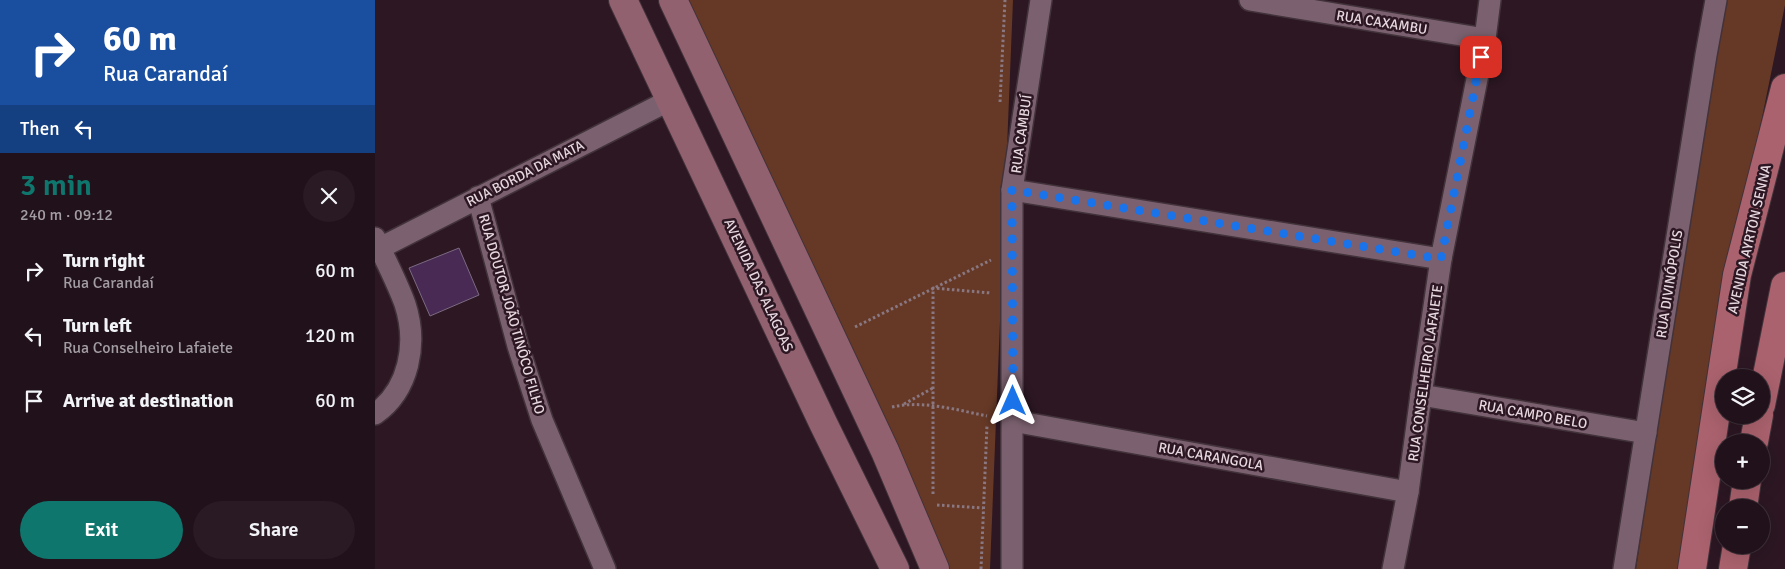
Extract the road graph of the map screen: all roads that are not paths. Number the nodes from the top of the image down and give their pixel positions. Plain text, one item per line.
1 (623, 0) edge
2 (673, 0) edge
3 (1041, 0) edge
4 (1250, 0) edge
5 (1491, 0) edge
6 (1717, 0) edge
7 (1485, 39) junction
8 (1785, 88) edge
9 (670, 100) junction
10 (1012, 190) junction
11 (478, 197) junction
12 (377, 243) edge
13 (1441, 259) junction
14 (1785, 286) edge
15 (1781, 317) edge
16 (1769, 369) edge
17 (1421, 395) junction
18 (375, 414) edge
19 (1013, 420) junction
20 (1645, 433) junction
21 (1408, 492) junction
22 (1736, 554) edge
23 (605, 569) edge
24 (895, 569) edge
25 (935, 569) edge
26 (1011, 569) edge
27 (1393, 569) edge
28 (1624, 569) edge
29 (1692, 569) edge
30 (1733, 569) edge

1 - 9 main road, AVENIDA DAS ALAGOAS
2 - 25 main road
3 - 10 street, RUA CAMBUÍ
4 - 7 street, RUA CAXAMBU
5 - 7 street, RUA CONSELHEIRO LAFAIETE
6 - 20 street, RUA DIVINÓPOLIS
7 - 13 street, RUA CONSELHEIRO LAFAIETE
8 - 29 main road, AVENIDA AYRTON SENNA
9 - 11 street, RUA BORDA DA MATA
9 - 24 main road, AVENIDA DAS ALAGOAS
10 - 13 street
10 - 19 street, RUA CAMBUÍ
11 - 12 street, RUA BORDA DA MATA
11 - 23 street, RUA DOUTOR JOÃO TINÔCO FILHO
12 - 18 street
13 - 17 street, RUA CONSELHEIRO LAFAIETE
14 - 15 main road
15 - 16 main road
17 - 20 street, RUA CAMPO BELO
17 - 21 street, RUA CONSELHEIRO LAFAIETE
19 - 21 street, RUA CARANGOLA
19 - 26 street, RUA CAMBUÍ
20 - 28 street, RUA DIVINÓPOLIS
21 - 27 street, RUA CONSELHEIRO LAFAIETE
22 - 30 main road

